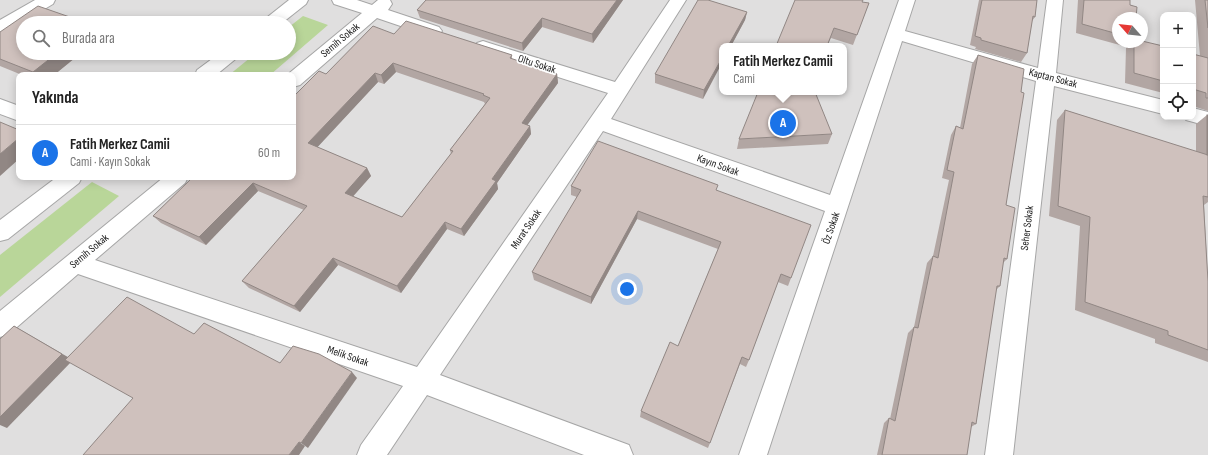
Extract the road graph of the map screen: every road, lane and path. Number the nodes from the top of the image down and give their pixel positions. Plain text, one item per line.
1 (47, 0) edge
2 (300, 0) edge
3 (340, 0) edge
4 (388, 0) edge
5 (678, 0) edge
6 (908, 0) edge
7 (1055, 0) edge
8 (374, 12) junction
9 (20, 16) edge
10 (280, 16) edge
11 (16, 18) edge
12 (0, 28) edge
13 (897, 34) junction
14 (449, 35) edge
15 (471, 43) edge
16 (223, 60) edge
17 (208, 72) edge
18 (296, 77) edge
19 (1046, 77) junction
20 (619, 90) junction
21 (0, 106) edge
22 (1160, 106) edge
23 (16, 113) edge
24 (1196, 116) edge
25 (1208, 119) edge
26 (599, 122) junction
27 (68, 180) edge
28 (174, 180) edge
29 (838, 207) junction
30 (0, 232) edge
31 (74, 263) junction
32 (0, 326) edge
33 (422, 381) junction
34 (371, 455) edge
35 (619, 455) edge
36 (753, 455) edge
37 (999, 455) edge

1 - 9 street
2 - 10 street
3 - 8 street
4 - 8 street, Semih Sokak
5 - 20 street, Murat Sokak
6 - 13 street, Öz Sokak
7 - 19 street, Seher Sokak
8 - 14 street
8 - 18 street, Semih Sokak
11 - 12 street
13 - 19 street, Kaptan Sokak
13 - 29 street, Öz Sokak
15 - 20 street, Oltu Sokak
16 - 17 street
19 - 22 street, Kaptan Sokak
19 - 37 street, Seher Sokak
20 - 26 street, Murat Sokak
21 - 23 street
24 - 25 street
26 - 29 street, Kayın Sokak
26 - 33 street, Murat Sokak
27 - 30 street
28 - 31 street, Semih Sokak
29 - 36 street, Öz Sokak
31 - 32 street, Semih Sokak
31 - 33 street, Melik Sokak
33 - 34 street, Murat Sokak
33 - 35 street, Melik Sokak

